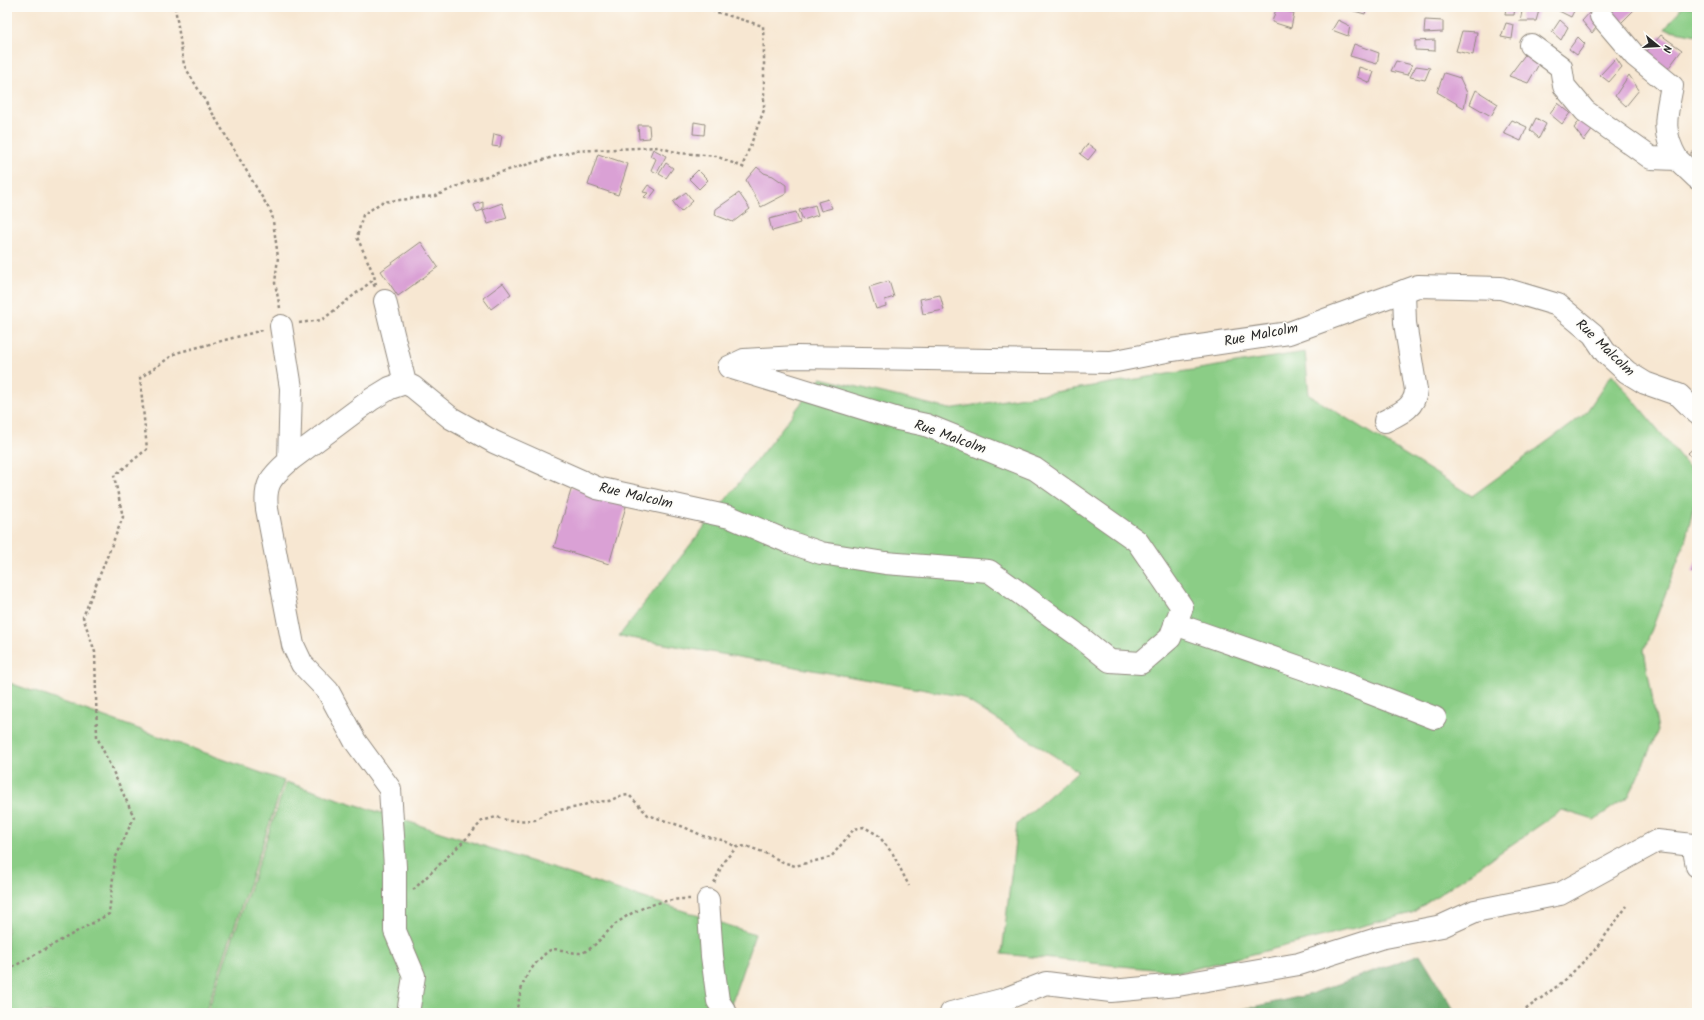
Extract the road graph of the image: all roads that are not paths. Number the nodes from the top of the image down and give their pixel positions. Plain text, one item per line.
1 (1601, 16) dead end
2 (1531, 45) dead end
3 (1677, 159) junction
4 (1697, 178) edge
5 (1404, 291) junction
6 (385, 301) dead end
7 (280, 326) road end
8 (405, 383) junction
9 (1697, 413) edge
10 (1384, 421) dead end
11 (289, 462) junction
12 (1175, 624) junction
13 (1435, 718) dead end
14 (1697, 866) edge
15 (708, 900) road end
16 (408, 1013) edge
17 (726, 1013) edge
18 (951, 1013) edge

1 - 3 street
2 - 3 street
3 - 4 street
5 - 9 street, Rue Malcolm
5 - 10 street
5 - 12 street, Rue Malcolm
6 - 8 street
7 - 11 street
8 - 11 street
8 - 12 street, Rue Malcolm
11 - 16 street
12 - 13 street
14 - 18 street
15 - 17 street

